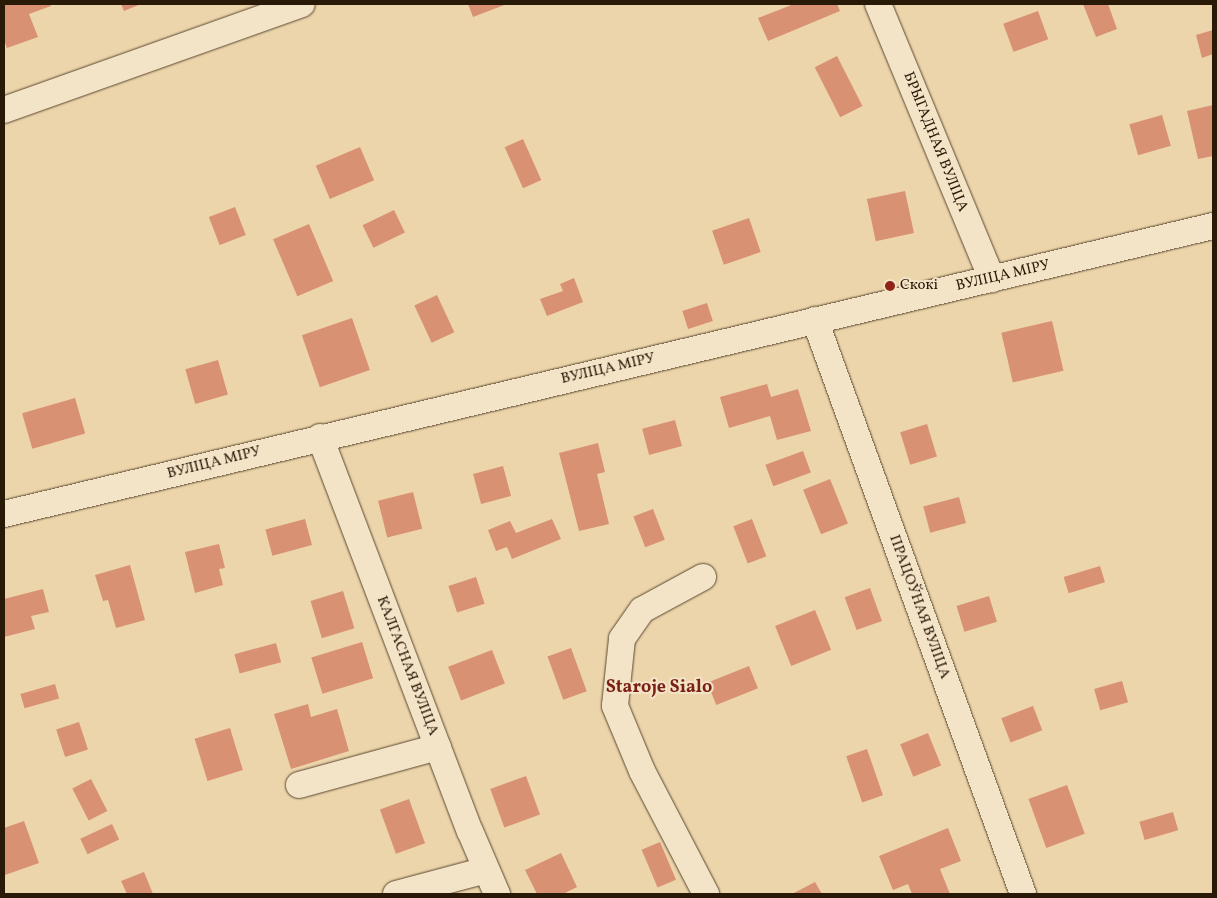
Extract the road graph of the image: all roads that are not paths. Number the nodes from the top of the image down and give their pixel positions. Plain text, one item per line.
1 (302, 4) edge
2 (878, 4) edge
3 (4, 110) edge
4 (1213, 226) edge
5 (992, 279) junction
6 (815, 320) junction
7 (320, 437) junction
8 (4, 514) edge
9 (703, 577) dead end
10 (438, 746) junction
11 (299, 785) dead end
12 (486, 870) junction
13 (396, 894) edge
14 (497, 894) edge
15 (706, 894) edge
16 (1023, 894) edge

1 - 3 street
2 - 5 street, БРЫГАДНАЯ ВУЛІЦА
4 - 5 street, ВУЛІЦА МІРУ
5 - 6 street, ВУЛІЦА МІРУ
6 - 7 street, ВУЛІЦА МІРУ
6 - 16 street, ПРАЦОЎНАЯ ВУЛІЦА
7 - 8 street, ВУЛІЦА МІРУ
7 - 10 street, КАЛГАСНАЯ ВУЛІЦА
9 - 15 street
10 - 11 street
10 - 12 street, КАЛГАСНАЯ ВУЛІЦА
12 - 13 street
12 - 14 street, КАЛГАСНАЯ ВУЛІЦА

